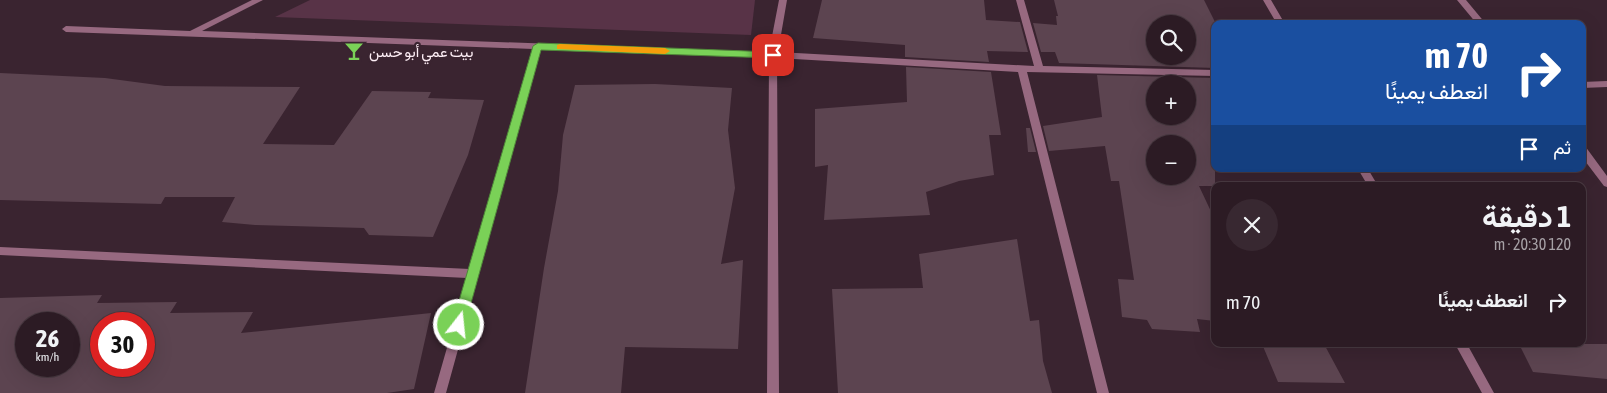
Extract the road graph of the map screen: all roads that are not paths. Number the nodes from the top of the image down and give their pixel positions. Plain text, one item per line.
1 (259, 0) edge
2 (783, 0) edge
3 (1020, 0) edge
4 (1268, 0) edge
5 (1461, 0) edge
6 (1279, 20) edge
7 (1478, 20) edge
8 (66, 29) dead end
9 (190, 33) junction
10 (538, 46) junction
11 (773, 55) junction
12 (1022, 68) junction
13 (1039, 68) junction
14 (1211, 73) edge
15 (1607, 84) edge
16 (1586, 85) edge
17 (1586, 154) edge
18 (1607, 183) edge
19 (0, 251) edge
20 (473, 274) junction
21 (1463, 347) edge
22 (440, 393) edge
23 (773, 393) edge
24 (1103, 393) edge
25 (1488, 393) edge

1 - 9 street
2 - 11 street
3 - 13 street
4 - 6 street
5 - 7 street
8 - 9 street
9 - 10 street
10 - 11 street
10 - 20 street
11 - 12 street
11 - 23 street
12 - 13 street
12 - 24 street
13 - 14 street
15 - 16 street
17 - 18 street
19 - 20 street
20 - 22 street
21 - 25 street

